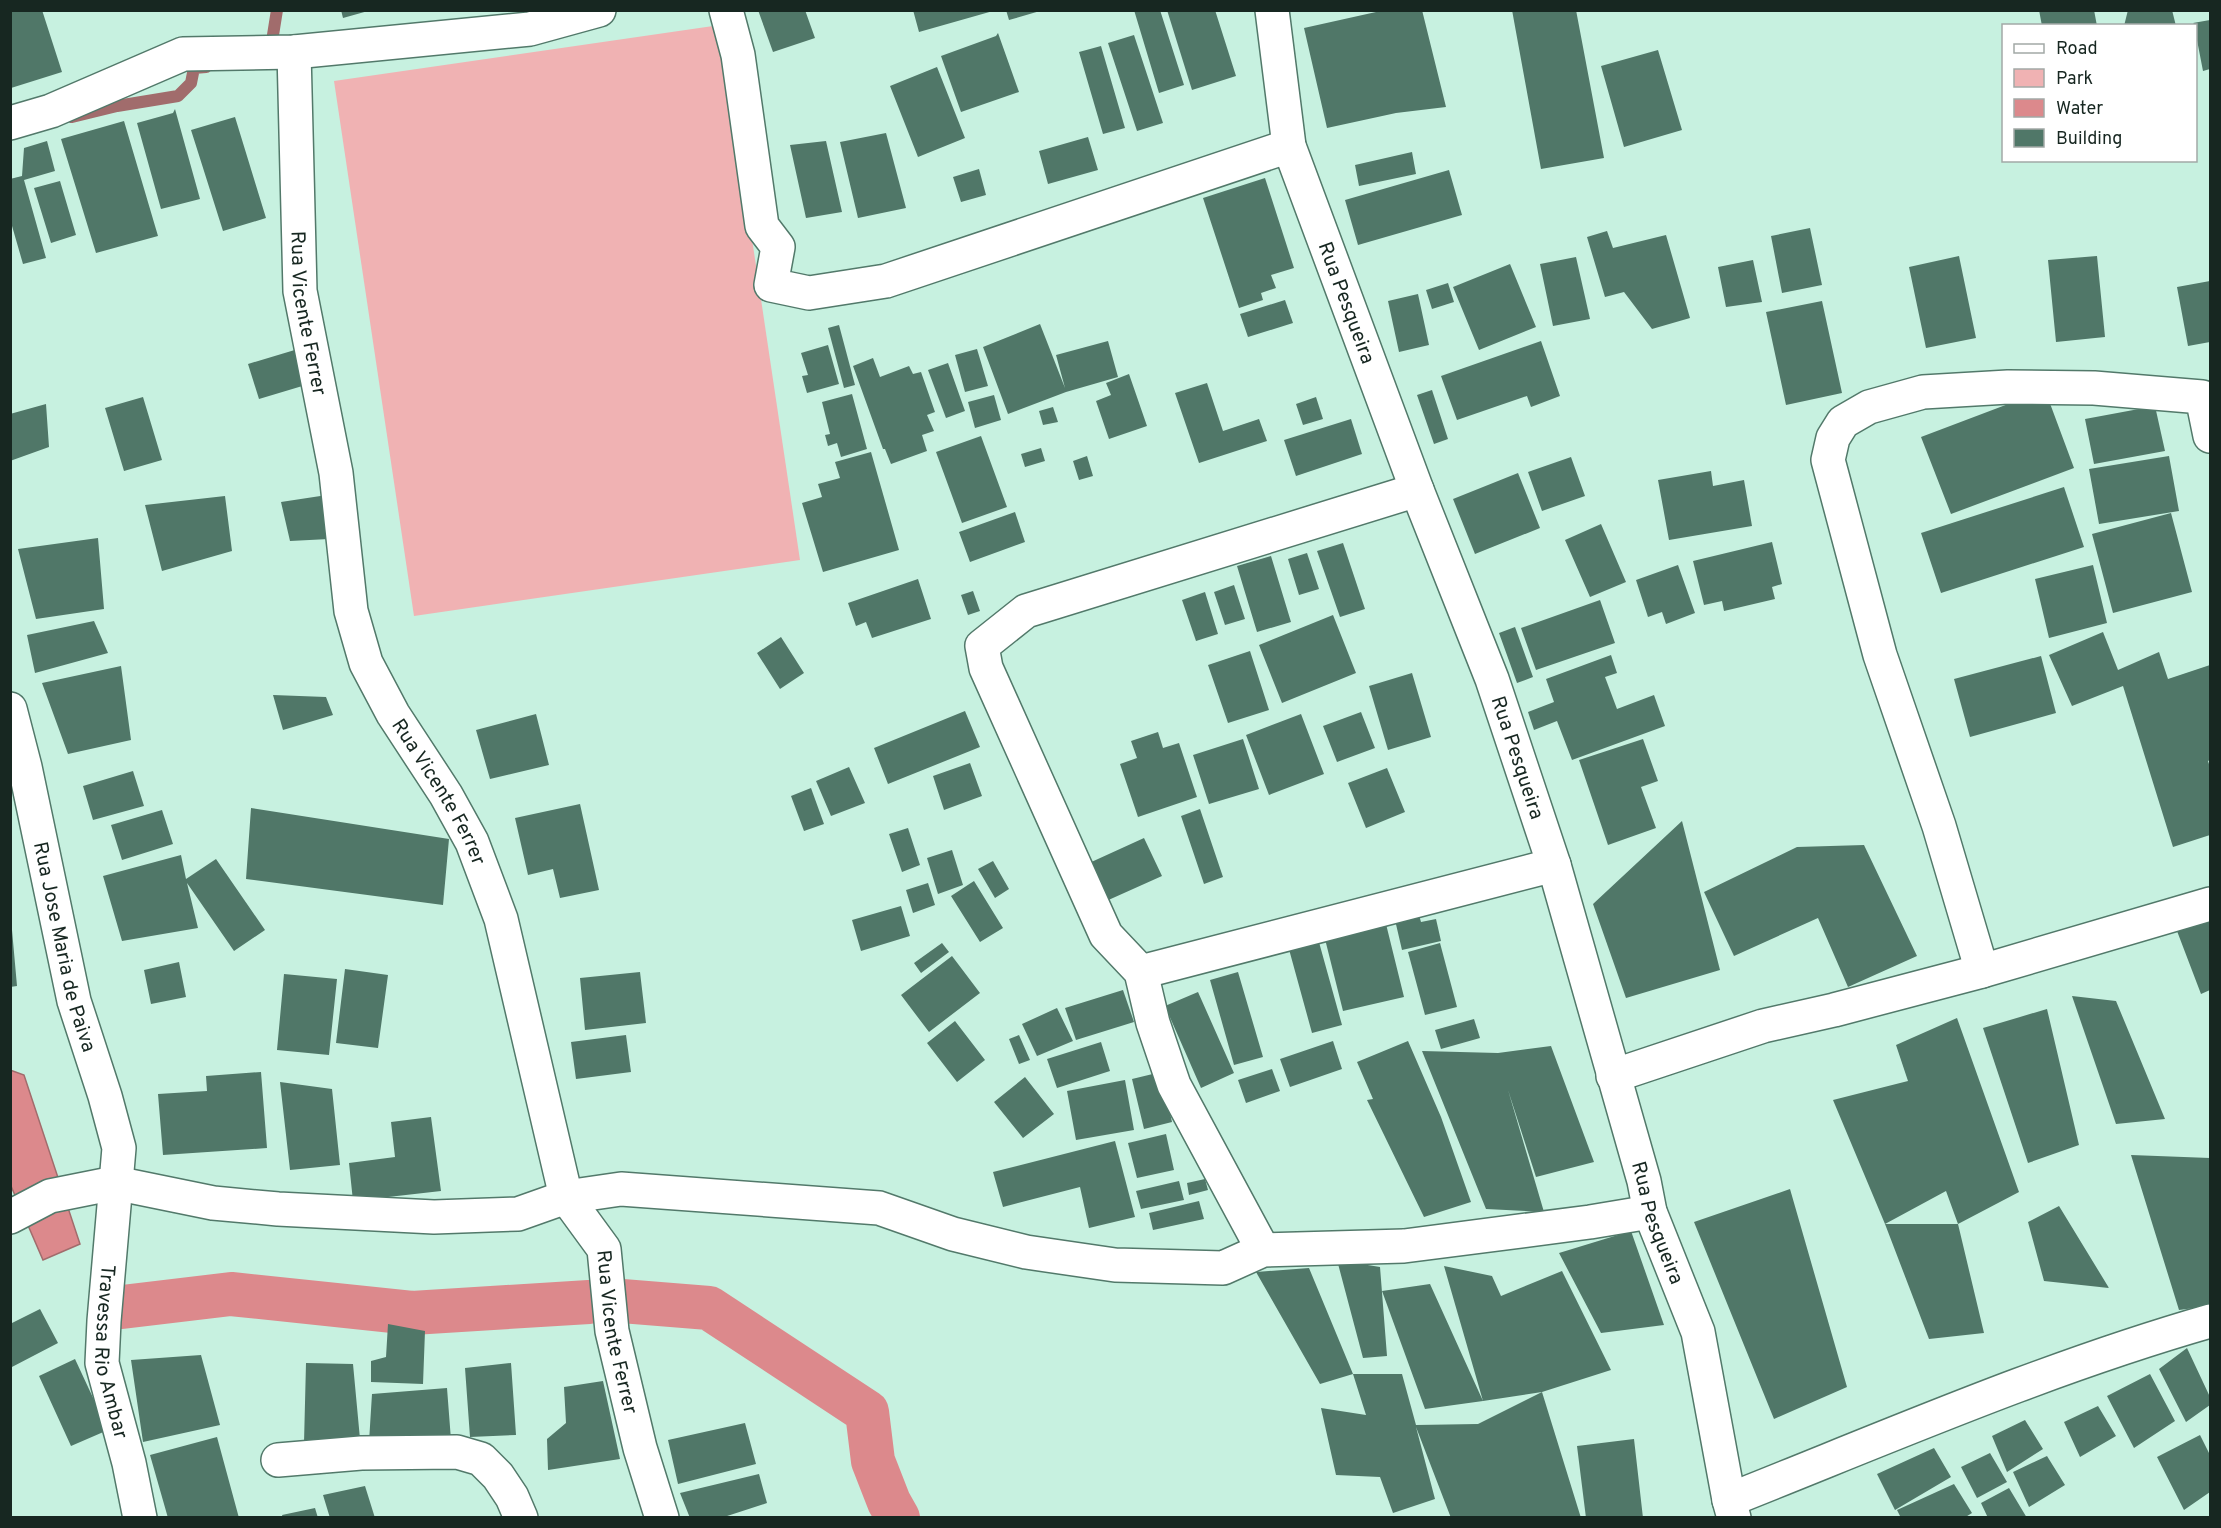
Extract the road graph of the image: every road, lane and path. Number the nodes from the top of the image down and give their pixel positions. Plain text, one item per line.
1 (599, 10) edge
2 (726, 10) edge
3 (1272, 10) edge
4 (279, 51) junction
5 (10, 123) edge
6 (1289, 146) junction
7 (2211, 436) edge
8 (1417, 490) junction
9 (10, 709) edge
10 (1554, 865) junction
11 (2211, 904) edge
12 (1982, 971) junction
13 (1141, 972) junction
14 (1613, 1076) junction
15 (116, 1184) junction
16 (566, 1197) junction
17 (1650, 1212) junction
18 (10, 1217) edge
19 (1263, 1250) junction
20 (2211, 1321) edge
21 (278, 1460) dead end
22 (1732, 1509) edge
23 (140, 1518) edge
24 (521, 1518) edge
25 (662, 1518) edge

1 - 4 street
2 - 6 street
3 - 6 street, Rua Pesqueira
4 - 5 street
4 - 16 street, Rua Vicente Ferrer
6 - 8 street, Rua Pesqueira
7 - 12 street
8 - 10 street, Rua Pesqueira
8 - 13 street
9 - 15 street, Rua Jose Maria de Paiva
10 - 13 street
10 - 14 street, Rua Pesqueira
11 - 12 street
12 - 14 street
13 - 19 street
14 - 17 street, Rua Pesqueira
15 - 16 street
15 - 18 street
15 - 23 street, Travessa Rio Ambar
16 - 19 street
16 - 25 street, Rua Vicente Ferrer
17 - 19 street
17 - 22 street, Rua Pesqueira
20 - 22 street
21 - 24 street

